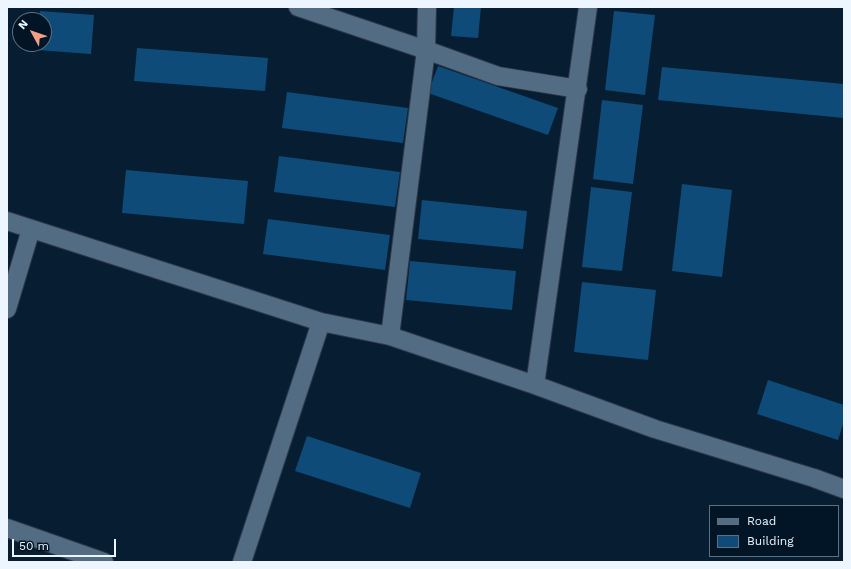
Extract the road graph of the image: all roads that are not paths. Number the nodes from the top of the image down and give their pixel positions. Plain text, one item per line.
1 (298, 7) edge
2 (427, 7) edge
3 (588, 7) edge
4 (426, 50) junction
5 (578, 89) junction
6 (7, 221) edge
7 (32, 229) junction
8 (7, 309) edge
9 (321, 322) junction
10 (390, 336) junction
11 (535, 385) junction
12 (844, 489) edge
13 (7, 528) edge
14 (104, 562) edge
15 (242, 562) edge

1 - 4 lane
2 - 4 lane
3 - 5 lane
4 - 5 lane
4 - 10 lane
5 - 11 lane
6 - 7 lane
7 - 8 lane
7 - 9 lane
9 - 10 lane
9 - 15 lane
10 - 11 lane
11 - 12 lane
13 - 14 lane

